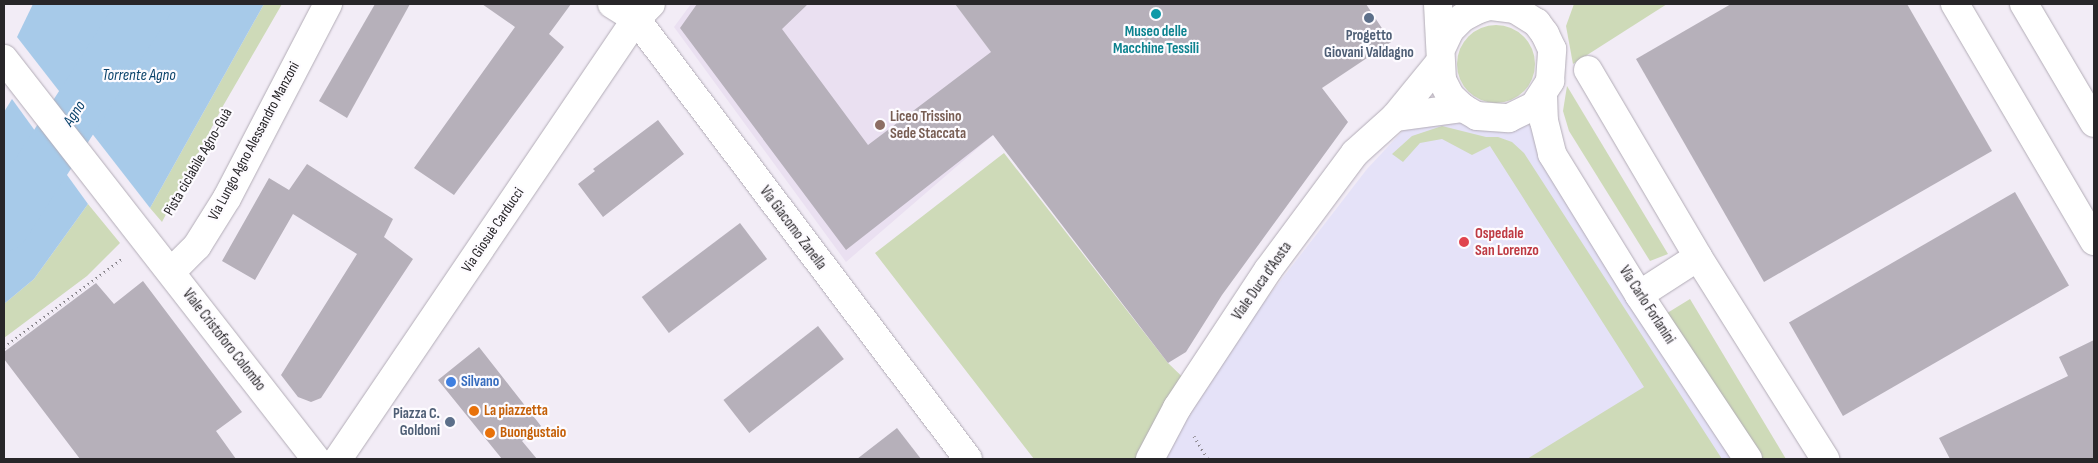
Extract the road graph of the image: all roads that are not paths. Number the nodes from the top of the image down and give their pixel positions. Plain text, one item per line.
1 (328, 4) edge
2 (612, 4) edge
3 (1438, 4) edge
4 (1548, 4) edge
5 (1955, 4) edge
6 (2024, 4) edge
7 (1487, 6) edge
8 (643, 11) edge
9 (1545, 34) junction
10 (1441, 54) junction
11 (4, 59) edge
12 (1588, 70) dead end
13 (1543, 96) junction
14 (1463, 108) junction
15 (1395, 117) junction
16 (1509, 118) junction
17 (2094, 123) edge
18 (1549, 148) junction
19 (2094, 241) edge
20 (1698, 257) junction
21 (171, 272) junction
22 (1640, 295) junction
23 (316, 459) edge
24 (338, 459) edge
25 (968, 459) edge
26 (1150, 459) edge
27 (1748, 459) edge
28 (1824, 459) edge

1 - 21 street, Via Lungo Agno Alessandro Manzoni
2 - 8 street, Via Giacomo Zanella
3 - 10 street
4 - 9 street
5 - 19 street
6 - 17 street
7 - 9 street
7 - 10 street
8 - 24 street, Via Giosuè Carducci
8 - 25 street, Via Giacomo Zanella
9 - 13 street
10 - 14 street
10 - 15 street, Viale Duca d'Aosta
11 - 21 street, Viale Cristoforo Colombo
12 - 20 street
13 - 16 street
13 - 18 street
14 - 15 street
14 - 16 street
15 - 26 street, Viale Duca d'Aosta
16 - 18 street
18 - 22 street, Via Carlo Forlanini
20 - 22 street
20 - 28 street
21 - 23 street, Viale Cristoforo Colombo
22 - 27 street, Via Carlo Forlanini

